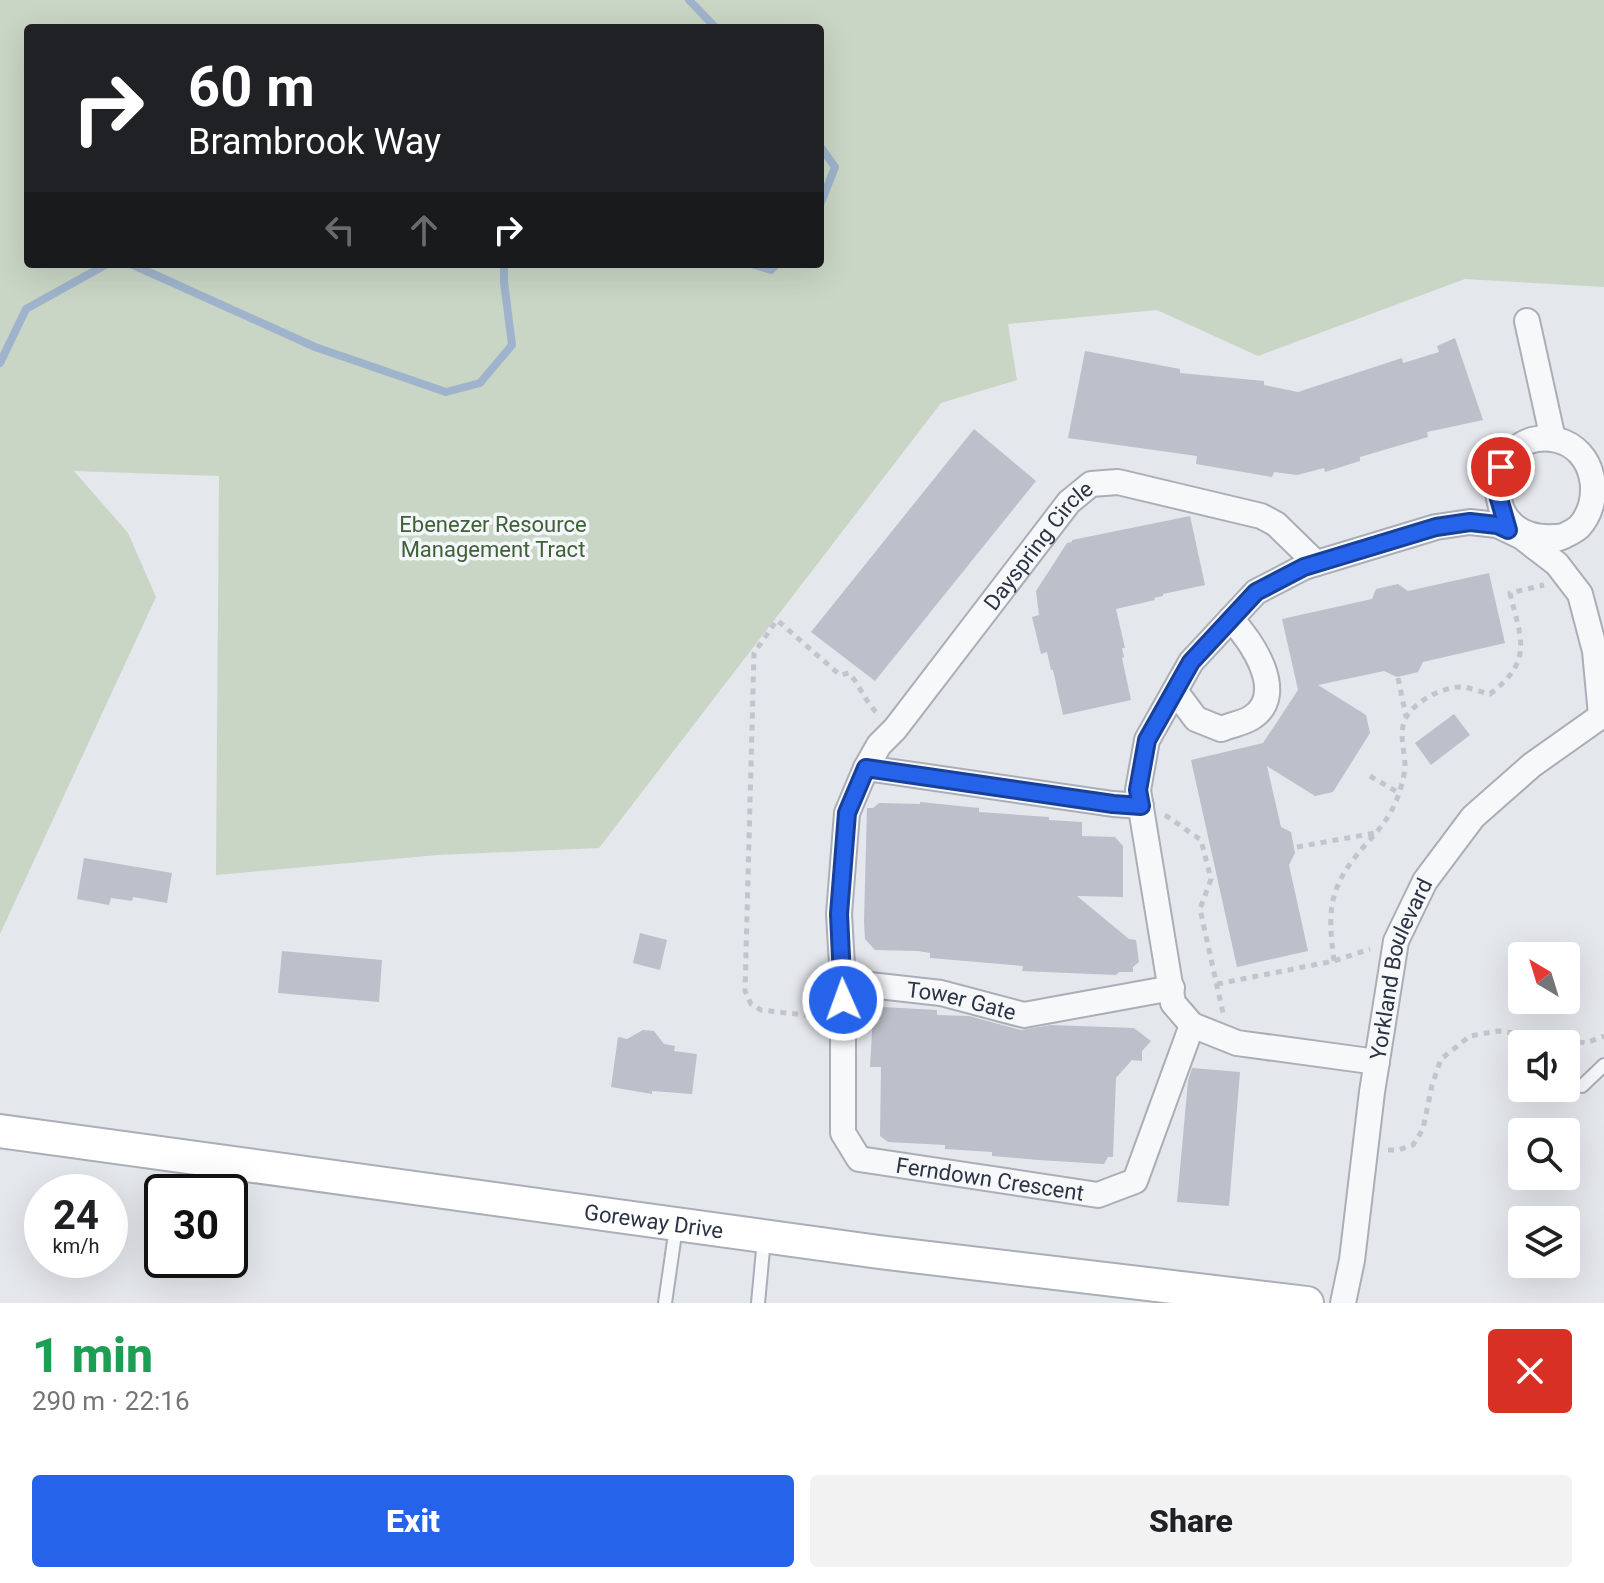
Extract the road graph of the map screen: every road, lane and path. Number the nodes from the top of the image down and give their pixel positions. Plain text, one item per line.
1 (1527, 321) dead end
2 (1553, 439) junction
3 (1504, 519) junction
4 (1564, 536) junction
5 (1535, 547) junction
6 (1316, 563) junction
7 (1568, 579) junction
8 (1231, 619) junction
9 (1398, 678) dead end
10 (1175, 691) junction
11 (1603, 715) edge
12 (1406, 718) junction
13 (895, 729) junction
14 (866, 768) junction
15 (1370, 776) dead end
16 (1399, 793) junction
17 (1151, 810) junction
18 (1376, 833) junction
19 (1297, 847) dead end
20 (1400, 934) junction
21 (1334, 961) junction
22 (843, 982) junction
23 (1217, 984) junction
24 (1172, 988) junction
25 (843, 1019) junction
26 (1192, 1025) junction
27 (1604, 1036) edge
28 (1224, 1038) junction
29 (1377, 1062) junction
30 (1604, 1065) edge
31 (1582, 1086) dead end
32 (0, 1131) edge
33 (1366, 1148) junction
34 (677, 1224) junction
35 (765, 1236) junction
36 (665, 1303) edge
37 (758, 1303) edge
38 (1307, 1303) edge
39 (1343, 1303) edge

1 - 2 street
2 - 3 street
2 - 4 street
3 - 4 street
3 - 5 street
3 - 6 street
4 - 5 street
5 - 7 street
6 - 8 street
6 - 13 street, Dayspring Circle
7 - 11 street
7 - 12 path
8 - 10 street
8 - 10 street
9 - 12 path
10 - 17 street
11 - 20 street, Yorkland Boulevard
12 - 16 path
13 - 14 street, Dayspring Circle
13 - 25 path
14 - 17 street
14 - 22 street, Dayspring Circle
15 - 16 path
16 - 18 path
17 - 23 path
17 - 24 street
18 - 19 path
18 - 21 path
20 - 21 path
20 - 29 street, Yorkland Boulevard
21 - 23 path
22 - 24 street, Tower Gate
22 - 25 street, Ferndown Crescent
23 - 28 path
24 - 26 street
25 - 26 street, Ferndown Crescent
26 - 28 street
27 - 33 path
28 - 29 street
29 - 33 street, Yorkland Boulevard
30 - 31 lane
32 - 34 street, Goreway Drive
33 - 39 street, Yorkland Boulevard
34 - 35 street, Goreway Drive
34 - 36 lane
35 - 37 lane
35 - 38 street, Goreway Drive

